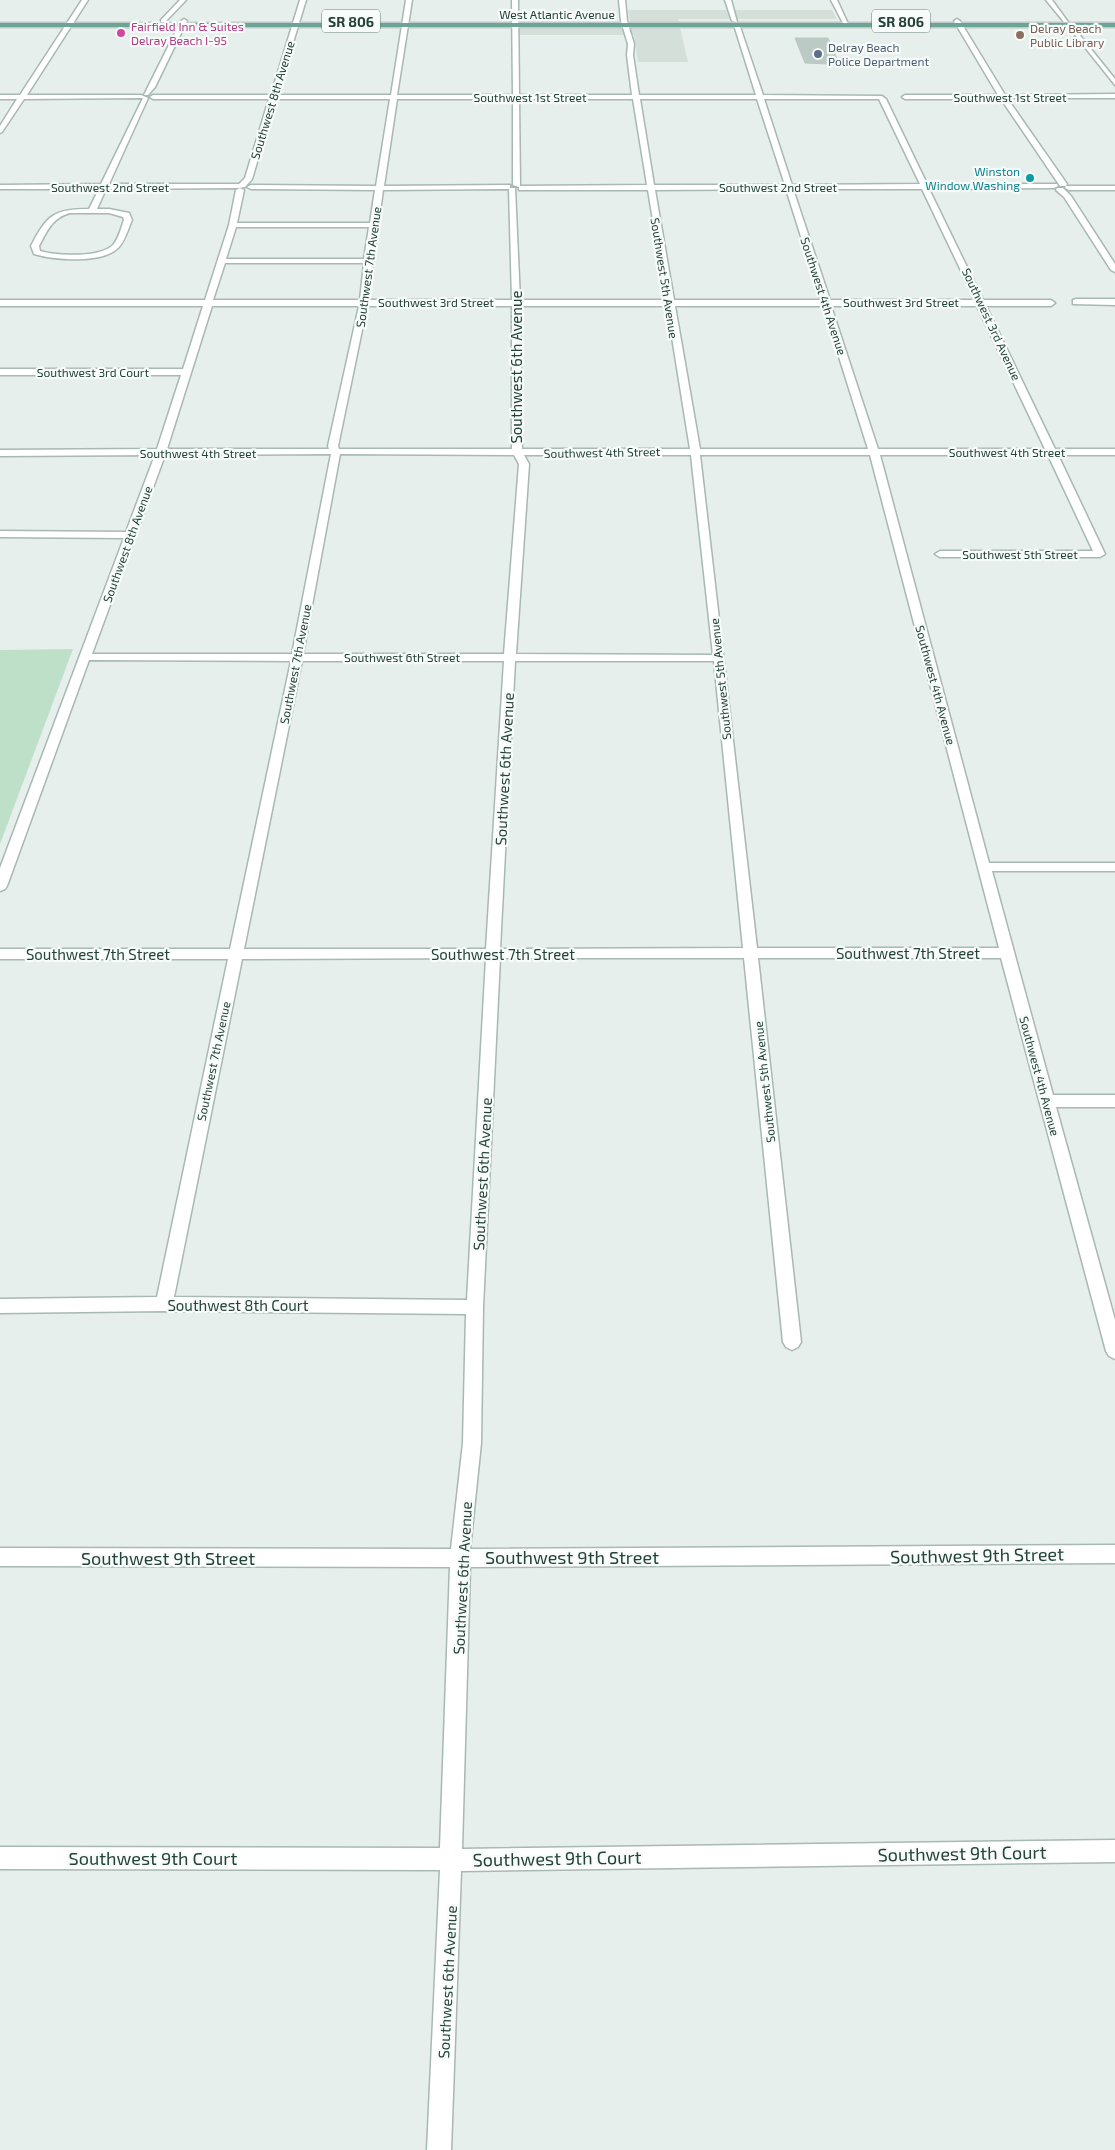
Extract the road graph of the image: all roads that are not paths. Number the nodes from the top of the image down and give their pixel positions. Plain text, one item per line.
1 (85, 0) edge
2 (182, 0) edge
3 (303, 0) edge
4 (409, 0) edge
5 (514, 0) edge
6 (622, 0) edge
7 (728, 0) edge
8 (834, 0) edge
9 (1049, 0) edge
10 (0, 21) edge
11 (163, 21) junction
12 (1115, 21) edge
13 (70, 23) junction
14 (183, 23) junction
15 (625, 23) junction
16 (736, 23) junction
17 (846, 23) junction
18 (958, 23) junction
19 (1068, 23) junction
20 (296, 24) junction
21 (405, 24) junction
22 (515, 24) junction
23 (0, 25) edge
24 (1115, 25) edge
25 (1115, 83) edge
26 (148, 96) junction
27 (272, 96) junction
28 (1003, 96) junction
29 (1115, 96) edge
30 (0, 97) edge
31 (22, 97) junction
32 (393, 97) junction
33 (514, 97) junction
34 (636, 97) junction
35 (760, 97) junction
36 (880, 97) joint
37 (905, 97) dead end
38 (0, 131) edge
39 (0, 187) edge
40 (104, 187) junction
41 (651, 187) junction
42 (788, 187) junction
43 (926, 187) junction
44 (1062, 187) junction
45 (244, 188) junction
46 (379, 188) junction
47 (514, 188) junction
48 (1115, 188) edge
49 (92, 211) junction
50 (233, 225) junction
51 (374, 225) junction
52 (221, 261) junction
53 (368, 261) junction
54 (1115, 270) edge
55 (208, 302) junction
56 (364, 302) junction
57 (516, 302) junction
58 (669, 302) junction
59 (826, 302) junction
60 (982, 302) junction
61 (1076, 302) dead end
62 (1115, 302) edge
63 (0, 303) edge
64 (1051, 303) dead end
65 (0, 372) edge
66 (187, 372) junction
67 (694, 451) junction
68 (161, 452) junction
69 (336, 452) junction
70 (517, 452) junction
71 (874, 452) junction
72 (1052, 452) junction
73 (1115, 452) edge
74 (0, 453) edge
75 (0, 534) edge
76 (130, 536) junction
77 (940, 554) dead end
78 (1100, 554) joint
79 (510, 656) junction
80 (85, 657) junction
81 (297, 658) junction
82 (719, 658) junction
83 (984, 867) junction
84 (1115, 867) edge
85 (0, 886) edge
86 (750, 953) junction
87 (1007, 953) junction
88 (0, 954) edge
89 (235, 954) junction
90 (492, 954) junction
91 (1047, 1101) junction
92 (1115, 1101) edge
93 (1107, 1299) edge
94 (164, 1304) junction
95 (0, 1306) edge
96 (475, 1307) junction
97 (792, 1342) dead end
98 (1115, 1351) edge
99 (1115, 1554) edge
100 (0, 1557) edge
101 (460, 1557) junction
102 (1115, 1851) edge
103 (0, 1858) edge
104 (450, 1860) junction
105 (439, 2150) edge

1 - 13 street
2 - 11 street
3 - 20 street, Southwest 8th Avenue
4 - 21 street, Southwest 7th Avenue
5 - 22 street, Southwest 6th Avenue
6 - 15 street, Southwest 5th Avenue
7 - 16 street, Southwest 4th Avenue
8 - 17 street
9 - 19 street
10 - 13 main road, West Atlantic Avenue / SR 806
11 - 13 main road, West Atlantic Avenue / SR 806
11 - 14 main road, West Atlantic Avenue / SR 806
12 - 19 main road
13 - 14 main road, West Atlantic Avenue / SR 806
13 - 23 main road, West Atlantic Avenue / SR 806
13 - 31 street
14 - 20 main road, West Atlantic Avenue / SR 806
14 - 26 street
15 - 16 main road, West Atlantic Avenue / SR 806
15 - 16 main road, West Atlantic Avenue / SR 806
15 - 22 main road, West Atlantic Avenue / SR 806
15 - 34 street, Southwest 5th Avenue
16 - 17 main road, West Atlantic Avenue / SR 806
16 - 17 main road, West Atlantic Avenue / SR 806
16 - 35 street, Southwest 4th Avenue
17 - 18 main road, West Atlantic Avenue / SR 806
18 - 19 main road, West Atlantic Avenue / SR 806
18 - 19 main road, West Atlantic Avenue / SR 806
18 - 28 street
19 - 24 main road, West Atlantic Avenue / SR 806
19 - 25 street
20 - 21 main road, West Atlantic Avenue / SR 806
20 - 27 street, Southwest 8th Avenue
21 - 22 main road, West Atlantic Avenue / SR 806
21 - 32 street, Southwest 7th Avenue
22 - 33 street, Southwest 6th Avenue
26 - 27 street, Southwest 1st Street
26 - 31 street, Southwest 1st Street
26 - 40 street
27 - 32 street, Southwest 1st Street
27 - 45 street, Southwest 8th Avenue
28 - 29 street, Southwest 1st Street
28 - 37 street, Southwest 1st Street
28 - 44 street
30 - 31 street, Southwest 1st Street
31 - 38 street
32 - 33 street, Southwest 1st Street
32 - 46 street, Southwest 7th Avenue
33 - 34 street, Southwest 1st Street
33 - 47 street, Southwest 6th Avenue
34 - 35 street, Southwest 1st Street
34 - 41 street, Southwest 5th Avenue
35 - 36 street, Southwest 1st Street
35 - 42 street, Southwest 4th Avenue
36 - 43 street, Southwest 3rd Avenue
39 - 40 street, Southwest 2nd Street
40 - 45 street, Southwest 2nd Street
40 - 49 street
41 - 42 street, Southwest 2nd Street
41 - 47 street, Southwest 2nd Street
41 - 58 street, Southwest 5th Avenue
42 - 43 street, Southwest 2nd Street
42 - 59 street, Southwest 4th Avenue
43 - 44 street, Southwest 2nd Street
43 - 60 street, Southwest 3rd Avenue
44 - 48 street, Southwest 2nd Street
44 - 54 street
45 - 46 street, Southwest 2nd Street
45 - 50 street, Southwest 8th Avenue
46 - 47 street, Southwest 2nd Street
46 - 51 street, Southwest 7th Avenue
47 - 57 street, Southwest 6th Avenue
49 - 49 street
50 - 51 street
50 - 52 street, Southwest 8th Avenue
51 - 53 street, Southwest 7th Avenue
52 - 53 street
52 - 55 street, Southwest 8th Avenue
53 - 56 street, Southwest 7th Avenue
55 - 56 street, Southwest 3rd Street
55 - 63 street, Southwest 3rd Street
55 - 66 street, Southwest 8th Avenue
56 - 57 street, Southwest 3rd Street
56 - 69 street, Southwest 7th Avenue
57 - 58 street, Southwest 3rd Street
57 - 70 street, Southwest 6th Avenue
58 - 59 street, Southwest 3rd Street
58 - 67 street, Southwest 5th Avenue
59 - 60 street, Southwest 3rd Street
59 - 71 street, Southwest 4th Avenue
60 - 64 street, Southwest 3rd Street
60 - 72 street, Southwest 3rd Avenue
61 - 62 street
65 - 66 street, Southwest 3rd Court
66 - 68 street, Southwest 8th Avenue
67 - 70 street, Southwest 4th Street
67 - 71 street, Southwest 4th Street
67 - 82 street, Southwest 5th Avenue
68 - 69 street, Southwest 4th Street
68 - 74 street, Southwest 4th Street
68 - 76 street, Southwest 8th Avenue
69 - 70 street, Southwest 4th Street
69 - 81 street, Southwest 7th Avenue
70 - 79 street, Southwest 6th Avenue
71 - 72 street, Southwest 4th Street
71 - 83 street, Southwest 4th Avenue
72 - 73 street, Southwest 4th Street
72 - 78 street, Southwest 3rd Avenue
75 - 76 street
76 - 80 street, Southwest 8th Avenue
77 - 78 street, Southwest 5th Street
79 - 81 street, Southwest 6th Street
79 - 82 street, Southwest 6th Street
79 - 90 street, Southwest 6th Avenue
80 - 81 street, Southwest 6th Street
80 - 85 street, Southwest 8th Avenue
81 - 89 street, Southwest 7th Avenue
82 - 86 street, Southwest 5th Avenue
83 - 84 street
83 - 87 street, Southwest 4th Avenue
86 - 87 street, Southwest 7th Street
86 - 90 street, Southwest 7th Street
86 - 97 street, Southwest 5th Avenue
87 - 91 street, Southwest 4th Avenue
88 - 89 street, Southwest 7th Street
89 - 90 street, Southwest 7th Street
89 - 94 street, Southwest 7th Avenue
90 - 96 street, Southwest 6th Avenue
91 - 92 street
91 - 93 street, Southwest 4th Avenue
93 - 98 street, Southwest 4th Avenue
94 - 95 street, Southwest 8th Court
94 - 96 street, Southwest 8th Court
96 - 101 street, Southwest 6th Avenue
99 - 101 street, Southwest 9th Street
100 - 101 street, Southwest 9th Street
101 - 104 street, Southwest 6th Avenue
102 - 104 street, Southwest 9th Court
103 - 104 street, Southwest 9th Court
104 - 105 street, Southwest 6th Avenue

